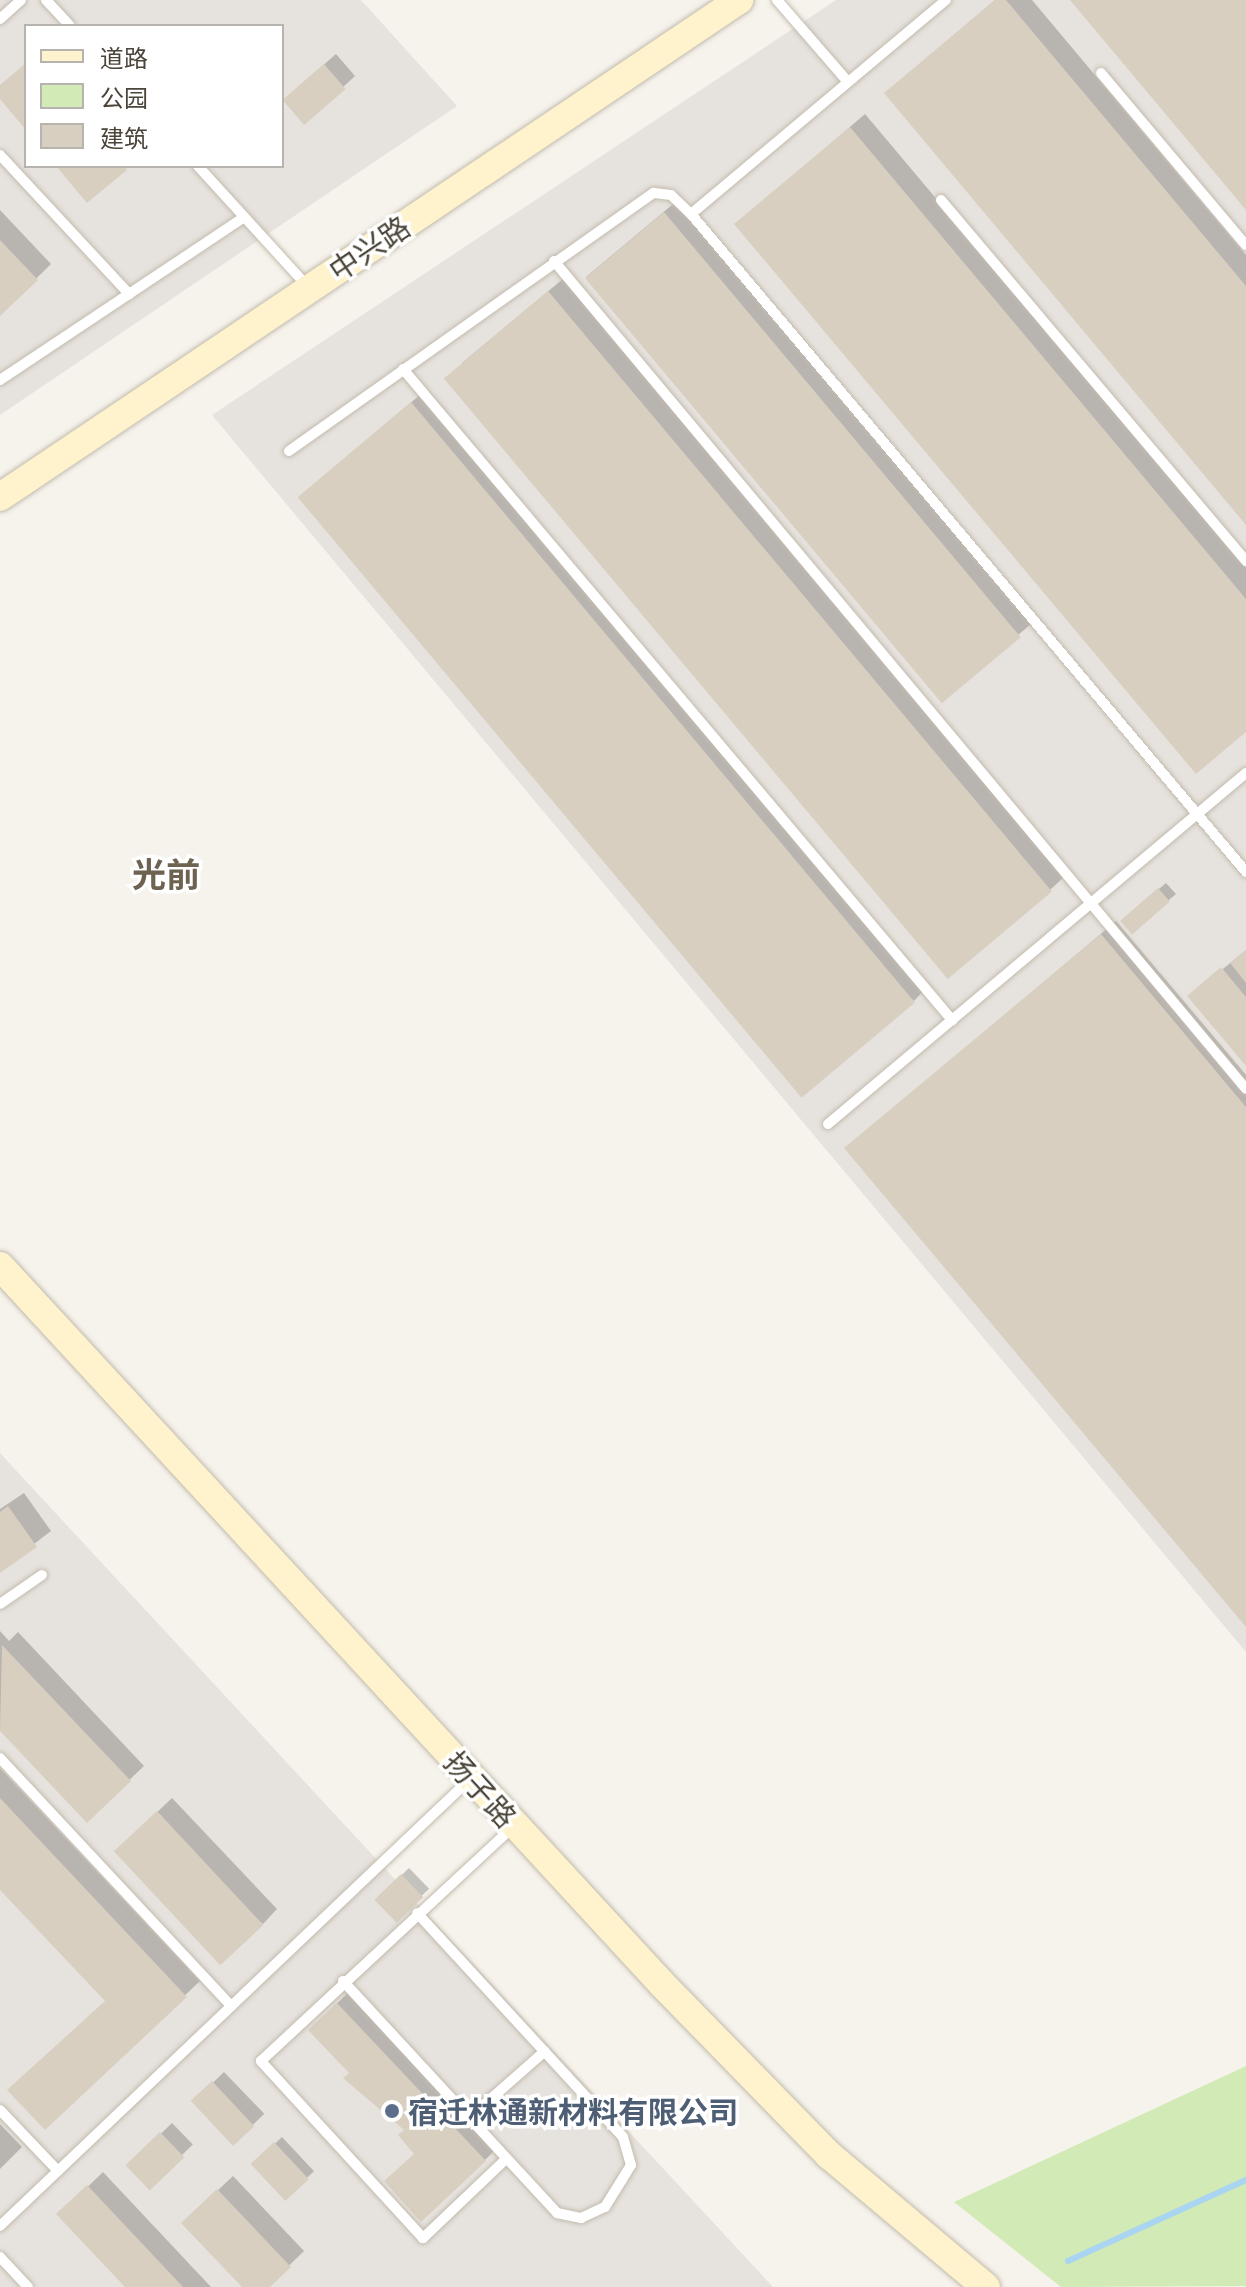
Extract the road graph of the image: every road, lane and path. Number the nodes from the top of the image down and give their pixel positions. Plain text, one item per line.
1 (21, 0) edge
2 (46, 0) edge
3 (739, 0) edge
4 (777, 0) edge
5 (946, 0) edge
6 (0, 19) edge
7 (68, 24) edge
8 (1101, 73) dead end
9 (848, 82) junction
10 (0, 155) edge
11 (200, 168) edge
12 (941, 200) dead end
13 (691, 214) junction
14 (244, 217) junction
15 (1246, 245) edge
16 (554, 261) junction
17 (310, 288) junction
18 (129, 294) junction
19 (403, 369) junction
20 (1, 379) edge
21 (289, 451) dead end
22 (0, 497) edge
23 (1246, 561) edge
24 (1246, 773) edge
25 (1197, 814) junction
26 (1246, 872) edge
27 (1091, 903) junction
28 (952, 1020) junction
29 (1246, 1089) edge
30 (828, 1124) dead end
31 (0, 1266) edge
32 (42, 1575) dead end
33 (0, 1604) edge
34 (0, 1758) edge
35 (472, 1778) junction
36 (515, 1825) junction
37 (417, 1913) junction
38 (343, 1981) junction
39 (231, 2006) junction
40 (545, 2051) junction
41 (0, 2110) edge
42 (469, 2118) junction
43 (506, 2159) junction
44 (58, 2171) junction
45 (0, 2226) edge
46 (0, 2257) edge
47 (28, 2287) edge
48 (986, 2287) edge

1 - 6 lane
2 - 7 lane
3 - 17 street, 中兴路
4 - 9 lane
5 - 9 lane
8 - 15 lane
9 - 13 lane
10 - 18 lane
11 - 14 lane
12 - 23 lane
13 - 16 lane
13 - 25 lane
14 - 17 lane
14 - 18 lane
16 - 19 lane
16 - 27 lane
17 - 22 street, 中兴路
18 - 20 lane
19 - 21 lane
19 - 28 lane
24 - 25 lane
25 - 26 lane
25 - 27 lane
27 - 28 lane
27 - 29 lane
28 - 30 lane
31 - 35 street, 扬子路
32 - 33 lane
34 - 39 lane
35 - 36 street, 扬子路
35 - 39 lane
36 - 37 lane
36 - 48 street, 扬子路
37 - 38 lane
37 - 40 lane
38 - 42 lane
38 - 43 lane
39 - 44 lane
40 - 42 lane
40 - 43 lane
41 - 44 lane
42 - 43 lane
44 - 45 lane
46 - 47 lane

